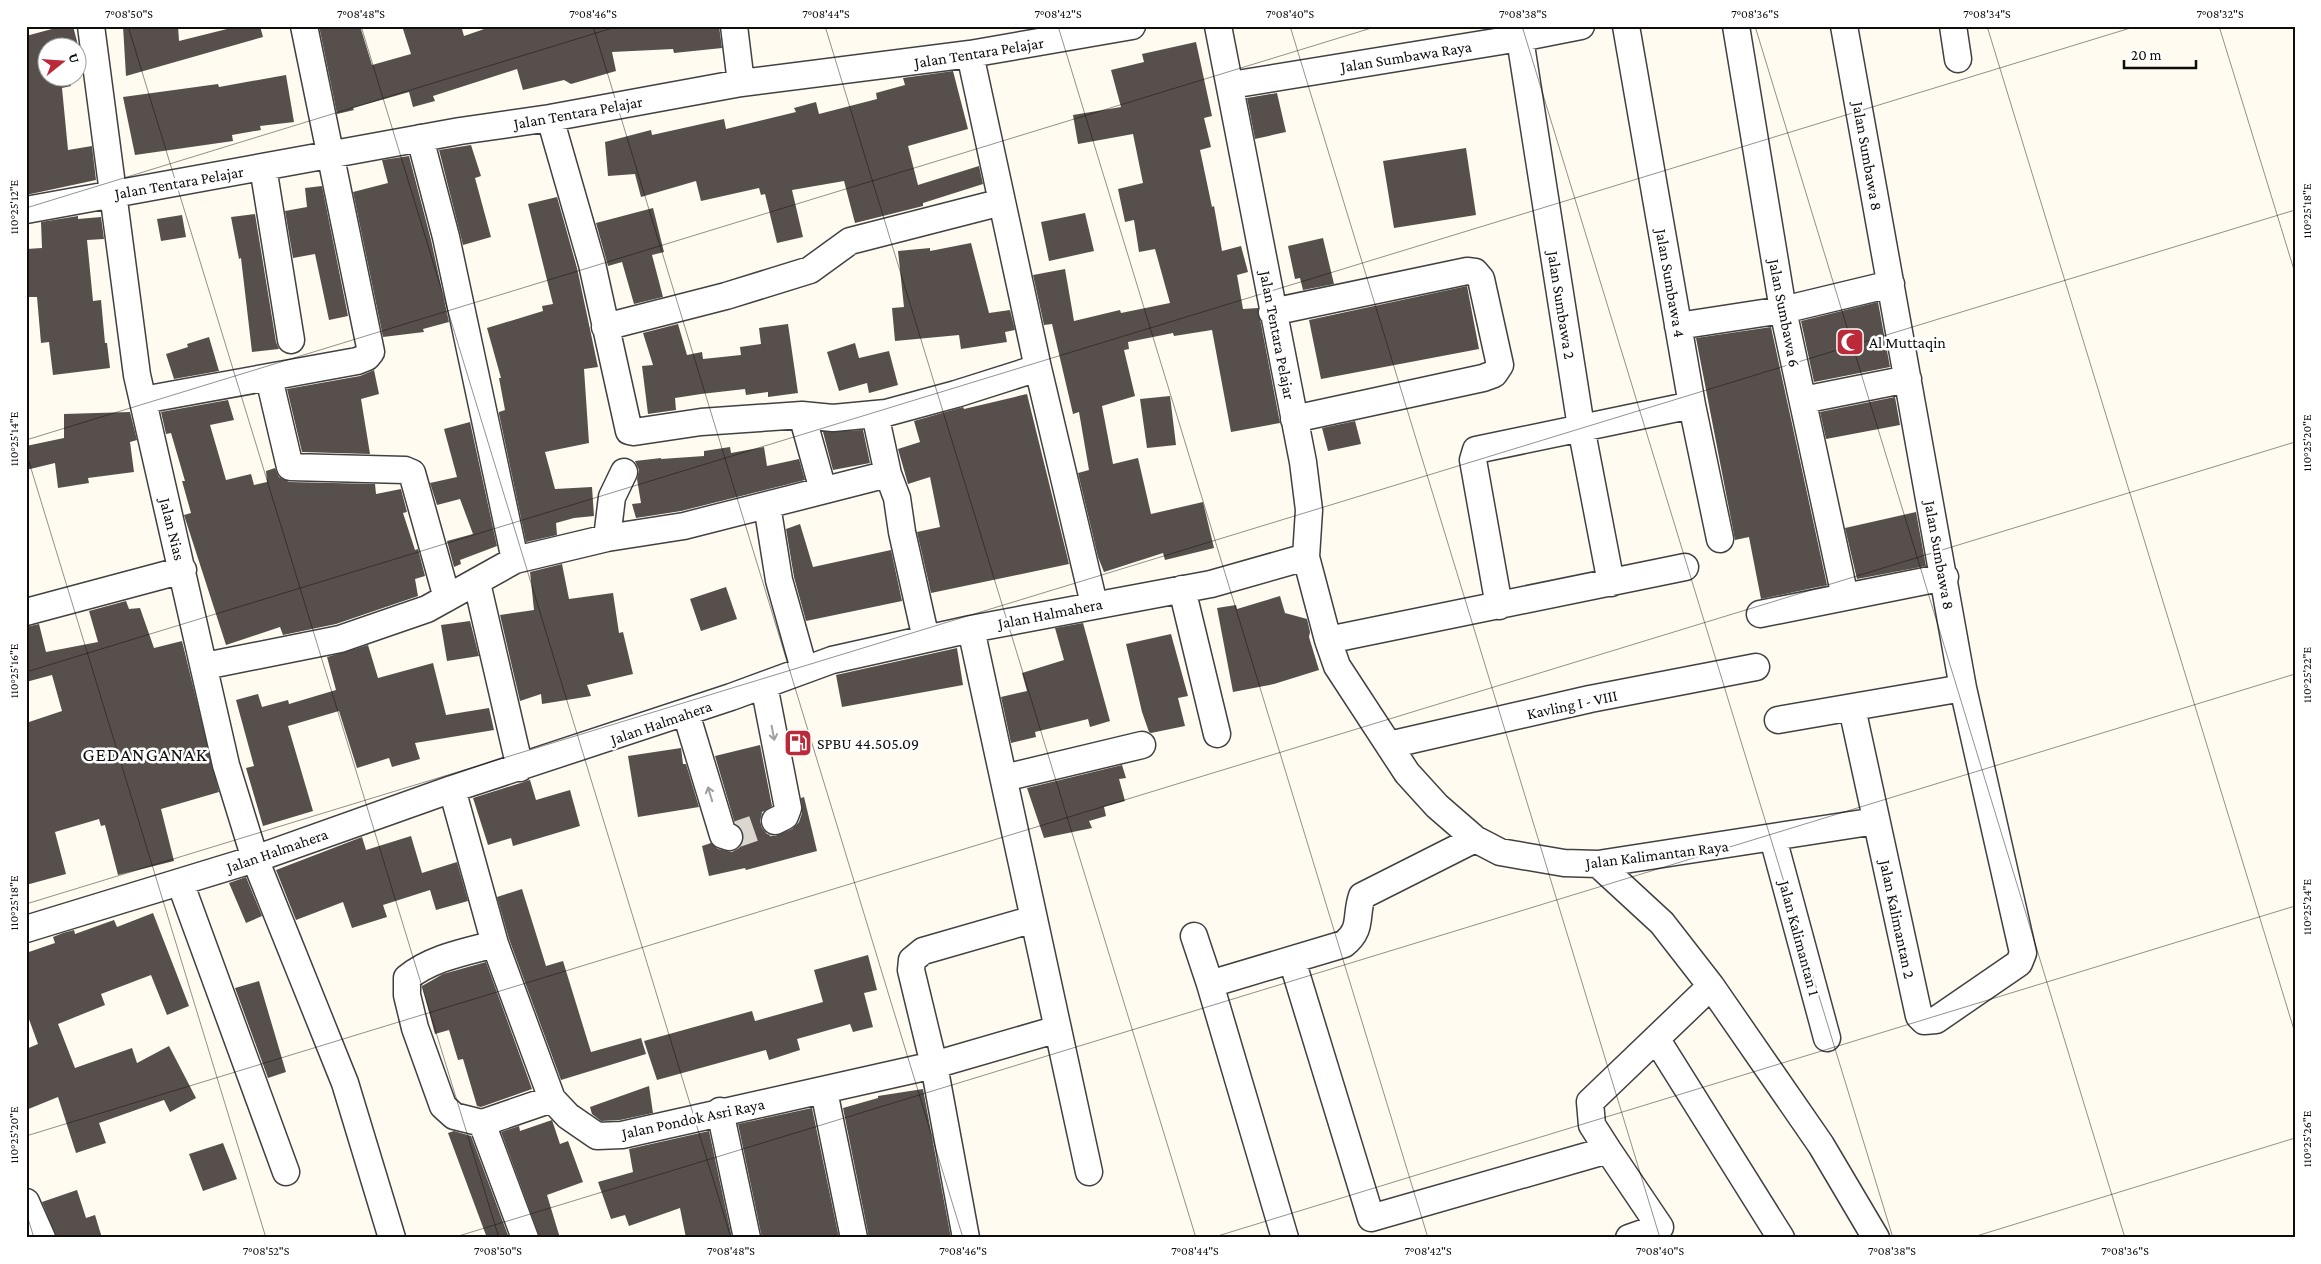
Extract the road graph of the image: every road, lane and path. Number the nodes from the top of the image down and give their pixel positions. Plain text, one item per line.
1 (91, 26) edge
2 (304, 26) edge
3 (734, 26) edge
4 (1132, 26) edge
5 (1218, 26) edge
6 (1581, 26) edge
7 (1626, 26) edge
8 (1736, 26) edge
9 (1844, 26) edge
10 (1953, 26) edge
11 (1519, 32) edge
12 (970, 54) junction
13 (1958, 58) dead end
14 (741, 84) junction
15 (1231, 84) junction
16 (550, 118) junction
17 (420, 138) junction
18 (332, 154) junction
19 (263, 166) junction
20 (114, 194) junction
21 (1002, 202) junction
22 (26, 210) edge
23 (1890, 284) junction
24 (1783, 310) junction
25 (1272, 312) junction
26 (1678, 326) junction
27 (606, 327) junction
28 (291, 340) dead end
29 (1038, 368) junction
30 (269, 378) junction
31 (1908, 379) junction
32 (143, 400) junction
33 (1803, 400) junction
34 (1692, 405) junction
35 (874, 414) junction
36 (802, 415) junction
37 (1294, 419) junction
38 (1581, 427) junction
39 (624, 472) dead end
40 (888, 474) junction
41 (823, 490) junction
42 (767, 504) junction
43 (607, 538) junction
44 (1720, 538) dead end
45 (1306, 557) junction
46 (515, 560) junction
47 (1685, 567) dead end
48 (183, 570) junction
49 (1945, 577) junction
50 (477, 583) junction
51 (1611, 583) junction
52 (1182, 589) junction
53 (1845, 597) junction
54 (447, 598) junction
55 (1094, 604) junction
56 (1499, 606) junction
57 (26, 612) edge
58 (1760, 614) dead end
59 (971, 629) junction
60 (926, 639) junction
61 (1328, 640) junction
62 (204, 666) junction
63 (1756, 666) dead end
64 (804, 669) junction
65 (764, 685) junction
66 (1963, 688) junction
67 (1852, 708) junction
68 (686, 713) junction
69 (1778, 720) dead end
70 (1217, 734) dead end
71 (1142, 745) dead end
72 (1389, 745) junction
73 (520, 768) junction
74 (1004, 778) junction
75 (452, 789) junction
76 (775, 821) tunnel mouth
77 (1876, 821) junction
78 (729, 836) dead end
79 (1774, 838) junction
80 (1475, 839) junction
81 (255, 859) junction
82 (1598, 864) junction
83 (180, 882) junction
84 (1034, 918) junction
85 (26, 929) edge
86 (1194, 936) dead end
87 (495, 944) junction
88 (1292, 960) junction
89 (1210, 984) junction
90 (1711, 986) junction
91 (1920, 1016) joint
92 (1058, 1029) junction
93 (1828, 1038) dead end
94 (1657, 1040) junction
95 (934, 1065) junction
96 (824, 1091) junction
97 (552, 1099) junction
98 (720, 1112) junction
99 (482, 1122) junction
100 (1608, 1150) junction
101 (286, 1172) dead end
102 (1089, 1172) dead end
103 (26, 1202) edge
104 (1374, 1228) edge
105 (1643, 1236) edge
106 (42, 1238) edge
107 (392, 1238) edge
108 (525, 1238) edge
109 (747, 1238) edge
110 (854, 1238) edge
111 (966, 1238) edge
112 (1285, 1238) edge
113 (1781, 1238) edge
114 (1876, 1238) edge

1 - 20 street, Jalan Nias
2 - 18 street
3 - 14 street
4 - 12 street, Jalan Tentara Pelajar
5 - 15 street, Jalan Tentara Pelajar
6 - 11 street, Jalan Sumbawa Raya
7 - 26 street, Jalan Sumbawa 4
8 - 24 street, Jalan Sumbawa 6
9 - 23 street, Jalan Sumbawa 8
10 - 13 street
11 - 15 street, Jalan Sumbawa Raya
11 - 38 street, Jalan Sumbawa 2
12 - 14 street, Jalan Tentara Pelajar
12 - 21 street
14 - 16 street, Jalan Tentara Pelajar
15 - 25 street, Jalan Tentara Pelajar
16 - 17 street, Jalan Tentara Pelajar
16 - 27 street
17 - 18 street, Jalan Tentara Pelajar
17 - 46 street
18 - 19 street, Jalan Tentara Pelajar
18 - 30 street
19 - 20 street, Jalan Tentara Pelajar
19 - 28 street
20 - 22 street, Jalan Tentara Pelajar
20 - 32 street, Jalan Nias
21 - 27 street
21 - 29 street
23 - 24 street
23 - 31 street, Jalan Sumbawa 8
24 - 26 street
24 - 33 street, Jalan Sumbawa 6
25 - 37 street, Jalan Tentara Pelajar
25 - 37 street
26 - 34 street, Jalan Sumbawa 4
27 - 36 street
29 - 35 street
29 - 55 street
30 - 32 street
30 - 54 street
31 - 33 street
31 - 49 street, Jalan Sumbawa 8
32 - 48 street, Jalan Nias
33 - 53 street, Jalan Sumbawa 6
34 - 38 street
34 - 44 street, Jalan Sumbawa 4
35 - 36 street
35 - 40 street
36 - 41 street
37 - 45 street, Jalan Tentara Pelajar
38 - 51 street, Jalan Sumbawa 2
38 - 56 street
39 - 43 street
40 - 41 street
40 - 60 street
41 - 42 street
42 - 43 street
42 - 64 street
43 - 46 street
45 - 52 street, Jalan Halmahera
45 - 61 street, Jalan Kalimantan Raya
46 - 50 street
47 - 51 street
48 - 57 street
48 - 62 street, Jalan Nias
49 - 53 street
49 - 66 street, Jalan Sumbawa 8
50 - 54 street
50 - 73 street
51 - 56 street
52 - 55 street, Jalan Halmahera
52 - 70 street
53 - 58 street
54 - 62 street
55 - 59 street, Jalan Halmahera
56 - 61 street
59 - 60 street, Jalan Halmahera
59 - 74 street
60 - 64 street, Jalan Halmahera
61 - 72 street, Jalan Kalimantan Raya
62 - 81 street, Jalan Nias
63 - 72 street, Kavling I - VIII
64 - 65 street, Jalan Halmahera
65 - 68 street, Jalan Halmahera
65 -> 76 street
66 - 67 street
66 - 91 street, Jalan Sumbawa 8
67 - 69 street
67 - 77 street, Jalan Kalimantan 2
68 - 73 street, Jalan Halmahera
78 -> 68 street
71 - 74 street
72 - 80 street, Jalan Kalimantan Raya
73 - 75 street, Jalan Halmahera
74 - 84 street
75 - 81 street, Jalan Halmahera
75 - 87 street, Jalan Pondok Asri Raya
77 - 79 street, Jalan Kalimantan Raya
77 - 91 street, Jalan Kalimantan 2
79 - 82 street, Jalan Kalimantan Raya
79 - 93 street, Jalan Kalimantan 1
80 - 82 street, Jalan Kalimantan Raya
80 - 88 street
81 - 83 street, Jalan Halmahera
81 - 107 street, Jalan Nias
82 - 90 street
83 - 85 street, Jalan Halmahera
83 - 101 street
84 - 92 street
84 - 95 street
86 - 89 street
87 - 97 street, Jalan Pondok Asri Raya
87 - 99 street
88 - 89 street
88 - 104 street
89 - 112 street
90 - 94 street
90 - 114 street
92 - 95 street, Jalan Pondok Asri Raya
92 - 102 street
94 - 100 street
94 - 113 street
95 - 96 street, Jalan Pondok Asri Raya
95 - 111 street
96 - 98 street, Jalan Pondok Asri Raya
96 - 110 street
97 - 98 street, Jalan Pondok Asri Raya
97 - 99 street
98 - 109 street
99 - 108 street
100 - 104 street
100 - 105 street
103 - 106 street

